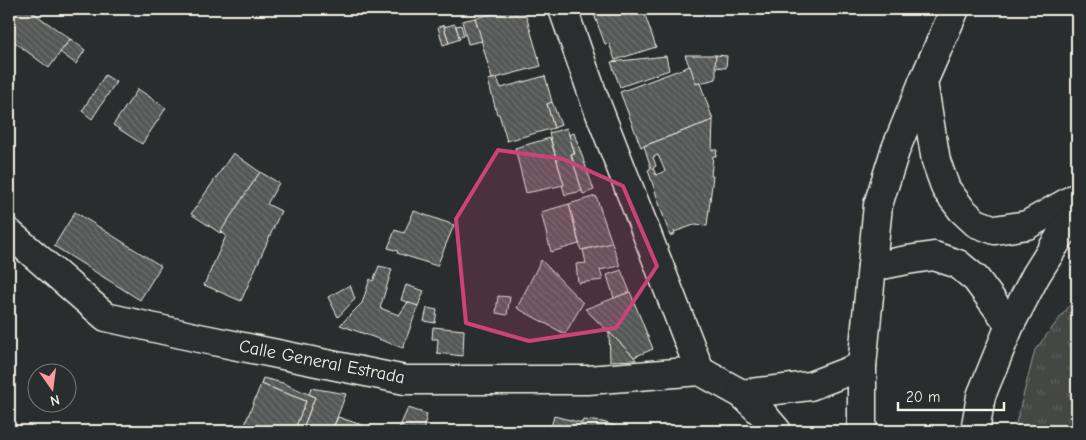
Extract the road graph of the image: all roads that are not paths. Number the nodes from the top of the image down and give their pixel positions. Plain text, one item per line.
1 (563, 9) edge
2 (955, 9) edge
3 (923, 82) junction
4 (1077, 197) edge
5 (1077, 214) edge
6 (9, 233) edge
7 (872, 267) junction
8 (1010, 325) junction
9 (862, 366) junction
10 (700, 371) junction
11 (742, 394) junction
12 (777, 431) edge
13 (862, 431) edge
14 (975, 431) edge

1 - 10 main road
2 - 3 main road
3 - 4 main road
3 - 7 main road
5 - 8 main road
6 - 10 main road, Calle General Estrada
7 - 8 main road
7 - 9 main road
8 - 14 main road
9 - 11 main road
9 - 13 main road
10 - 11 main road
11 - 12 main road

